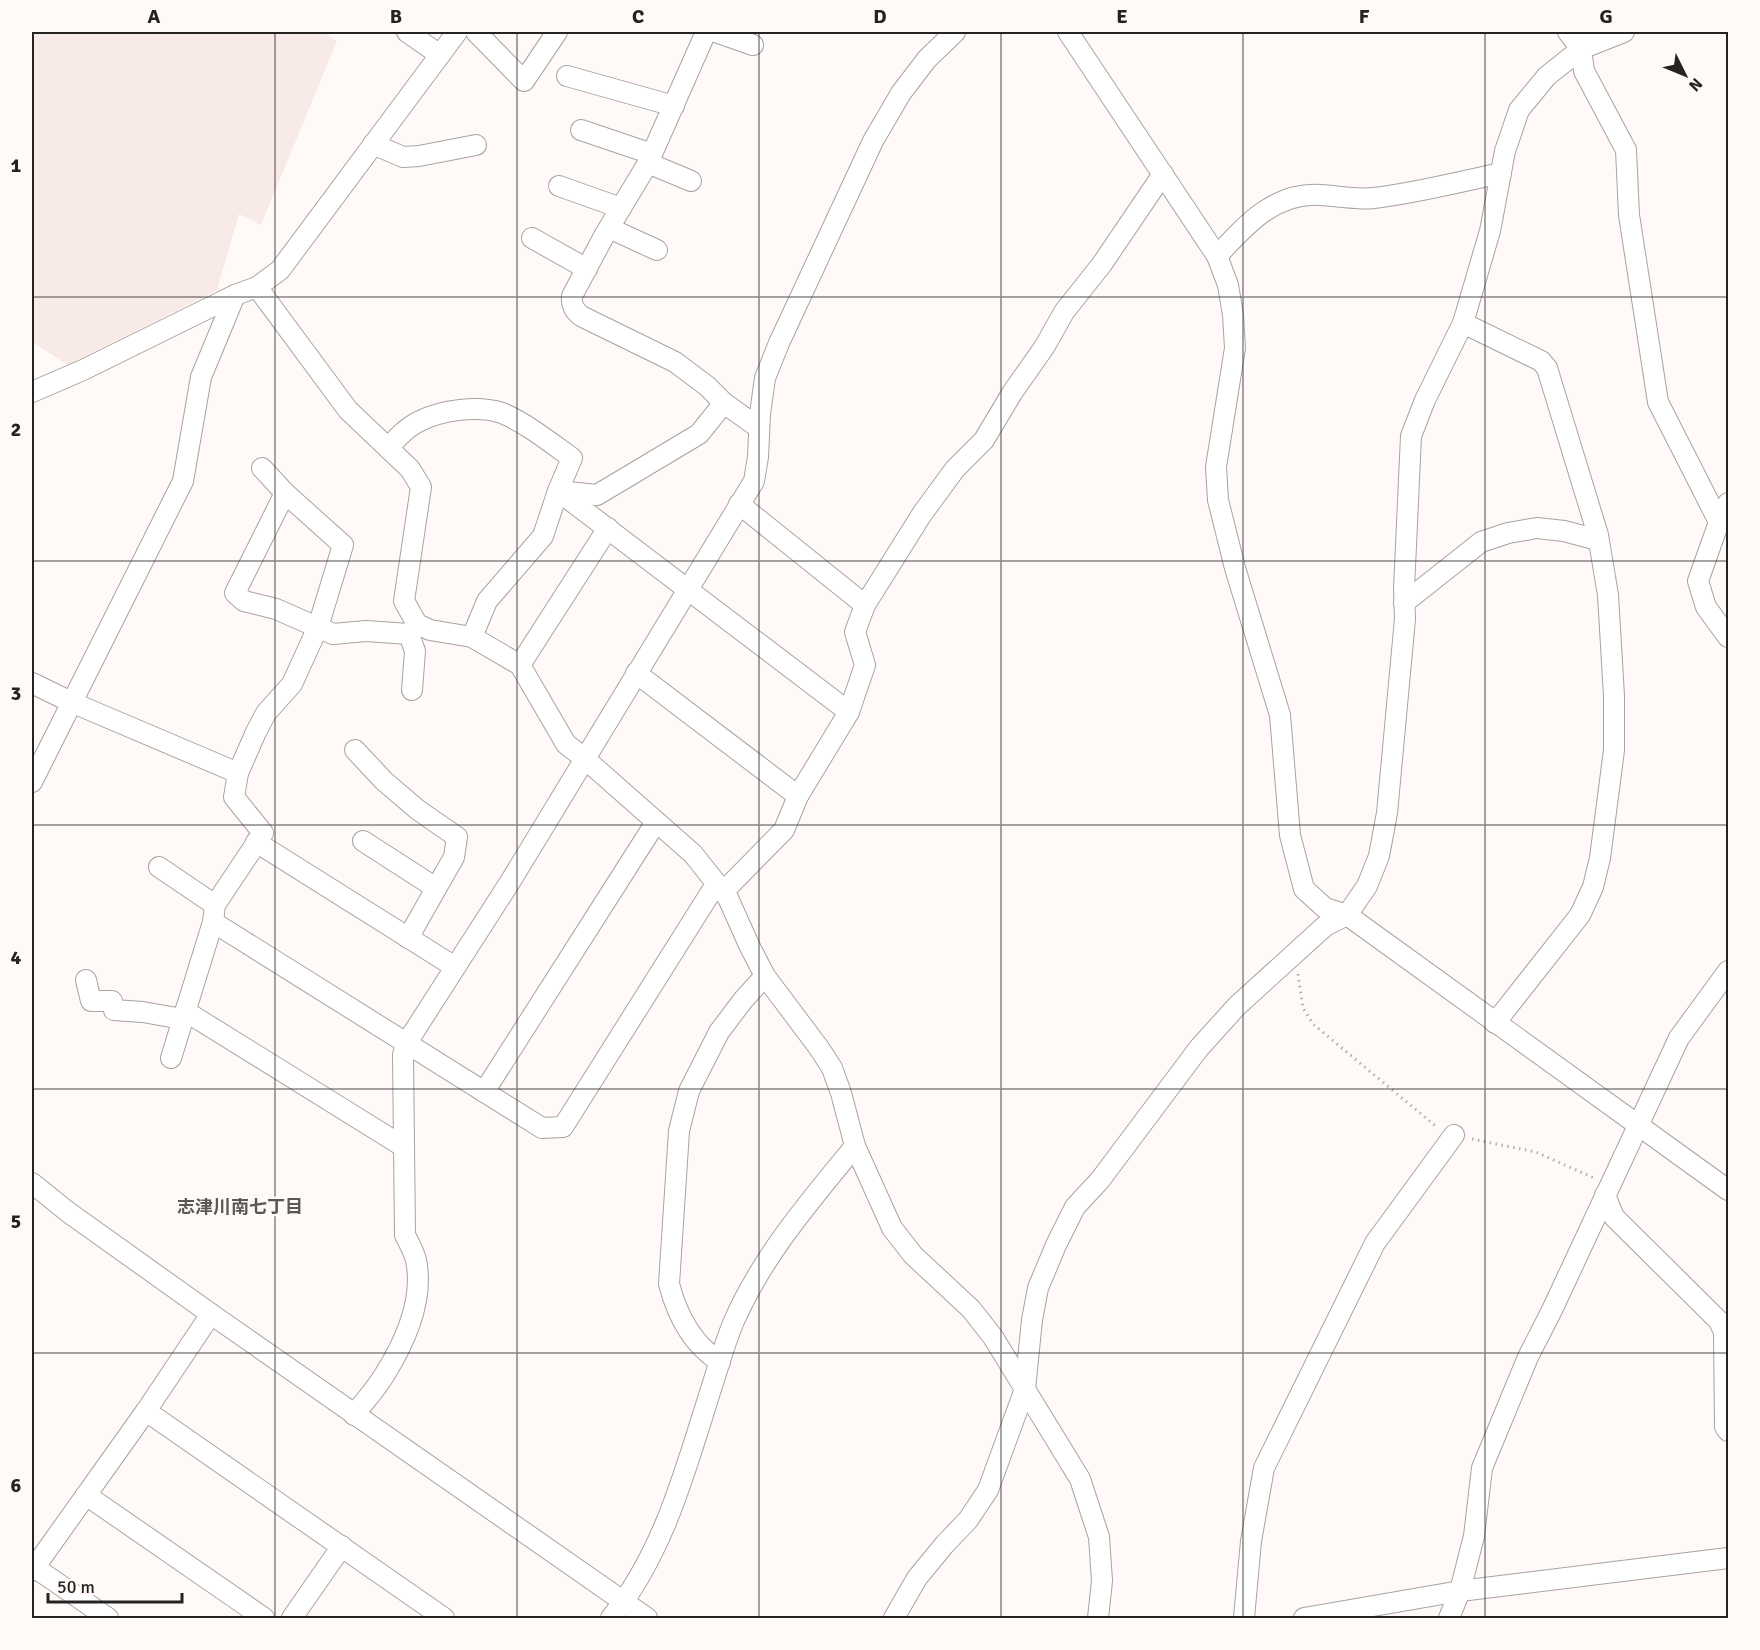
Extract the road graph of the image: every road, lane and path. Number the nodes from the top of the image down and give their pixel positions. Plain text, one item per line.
1 (407, 32) edge
2 (457, 32) edge
3 (476, 32) edge
4 (557, 32) edge
5 (706, 32) edge
6 (716, 32) edge
7 (955, 32) edge
8 (1068, 32) edge
9 (1568, 32) edge
10 (1624, 32) edge
11 (1584, 40) edge
12 (753, 45) dead end
13 (440, 55) junction
14 (567, 76) dead end
15 (674, 106) junction
16 (581, 130) dead end
17 (374, 144) junction
18 (476, 145) dead end
19 (650, 158) junction
20 (1501, 173) junction
21 (1163, 174) junction
22 (691, 181) dead end
23 (559, 186) dead end
24 (621, 208) junction
25 (609, 228) junction
26 (532, 238) dead end
27 (657, 250) dead end
28 (1218, 256) junction
29 (587, 269) junction
30 (257, 287) junction
31 (235, 295) junction
32 (1463, 323) junction
33 (32, 393) edge
34 (724, 403) junction
35 (759, 428) junction
36 (388, 448) junction
37 (262, 468) dead end
38 (558, 491) junction
39 (285, 493) junction
40 (1728, 503) edge
41 (739, 504) junction
42 (1719, 522) junction
43 (608, 528) junction
44 (1598, 540) junction
45 (687, 589) junction
46 (1404, 603) junction
47 (865, 605) junction
48 (318, 627) junction
49 (413, 629) junction
50 (472, 637) junction
51 (1728, 637) edge
52 (520, 665) junction
53 (636, 673) junction
54 (32, 683) edge
55 (412, 690) dead end
56 (71, 702) junction
57 (849, 712) junction
58 (356, 750) dead end
59 (584, 758) junction
60 (238, 773) junction
61 (32, 782) edge
62 (798, 796) junction
63 (656, 822) junction
64 (363, 841) dead end
65 (256, 842) junction
66 (159, 867) dead end
67 (436, 888) junction
68 (720, 888) junction
69 (214, 913) junction
70 (1347, 915) junction
71 (408, 938) junction
72 (1304, 946) junction
73 (455, 967) junction
74 (1728, 971) edge
75 (765, 976) junction
76 (86, 980) dead end
77 (184, 1015) junction
78 (1496, 1023) junction
79 (406, 1044) junction
80 (171, 1058) dead end
81 (484, 1092) junction
82 (1638, 1126) junction
83 (1454, 1135) junction
84 (855, 1146) junction
85 (404, 1147) junction
86 (32, 1183) edge
87 (1607, 1190) junction
88 (1728, 1190) edge
89 (211, 1314) junction
90 (720, 1362) junction
91 (1025, 1389) junction
92 (146, 1411) junction
93 (354, 1415) junction
94 (1728, 1431) edge
95 (87, 1495) junction
96 (342, 1546) junction
97 (1728, 1558) edge
98 (33, 1569) edge
99 (1460, 1591) junction
100 (617, 1611) edge
101 (434, 1616) edge
102 (108, 1618) edge
103 (264, 1618) edge
104 (292, 1618) edge
105 (647, 1618) edge
106 (894, 1618) edge
107 (1098, 1618) edge
108 (1244, 1618) edge
109 (1304, 1618) edge
110 (1449, 1618) edge

1 - 13 street
2 - 13 street
3 - 4 street
5 - 15 street
6 - 12 street
7 - 35 street
8 - 21 street
9 - 11 street
10 - 11 street
11 - 20 street
11 - 42 street
13 - 17 street
14 - 15 street
15 - 19 street
16 - 19 street
17 - 18 street
17 - 30 street
19 - 22 street
19 - 24 street
20 - 28 street
20 - 32 street
21 - 28 street
21 - 47 street
23 - 24 street
24 - 25 street
25 - 27 street
25 - 29 street
26 - 29 street
28 - 70 street
29 - 34 street
30 - 31 street
30 - 36 street
31 - 33 street
31 - 56 street
32 - 44 street
32 - 46 street
34 - 35 street
34 - 38 street
35 - 41 street
36 - 38 street
36 - 49 street
37 - 39 street
38 - 43 street
38 - 50 street
39 - 48 street
39 - 48 street
40 - 42 street
41 - 45 street
41 - 47 street
42 - 51 street
43 - 45 street
43 - 52 street
44 - 46 street
44 - 78 street
45 - 53 street
45 - 57 street
46 - 70 street
47 - 57 street
48 - 49 street
48 - 60 street
49 - 50 street
49 - 55 street
50 - 52 street
52 - 59 street
53 - 59 street
53 - 62 street
54 - 56 street
56 - 60 street
56 - 61 street
57 - 62 street
58 - 67 street
59 - 63 street
59 - 73 street
60 - 65 street
62 - 68 street
63 - 68 street
63 - 81 street
64 - 67 street
65 - 69 street
65 - 71 street
66 - 69 street
67 - 71 street
68 - 75 street
68 - 81 street
69 - 77 street
69 - 79 street
70 - 72 street
70 - 78 street
71 - 73 street
72 - 83 path
72 - 91 street
73 - 79 street
74 - 82 street
75 - 84 street
75 - 90 street
76 - 77 street
77 - 80 street
77 - 85 street
78 - 82 street
79 - 81 street
79 - 85 street
82 - 87 street
82 - 88 street
83 - 87 path
83 - 108 street
84 - 90 street
84 - 91 street
85 - 93 street
86 - 89 street
87 - 94 street
87 - 99 street
89 - 92 street
89 - 93 street
90 - 100 street
91 - 106 street
91 - 107 street
92 - 95 street
92 - 96 street
93 - 100 street
95 - 98 street
95 - 103 street
96 - 101 street
96 - 104 street
97 - 99 street
98 - 102 street
99 - 109 street
99 - 110 street
100 - 105 street

